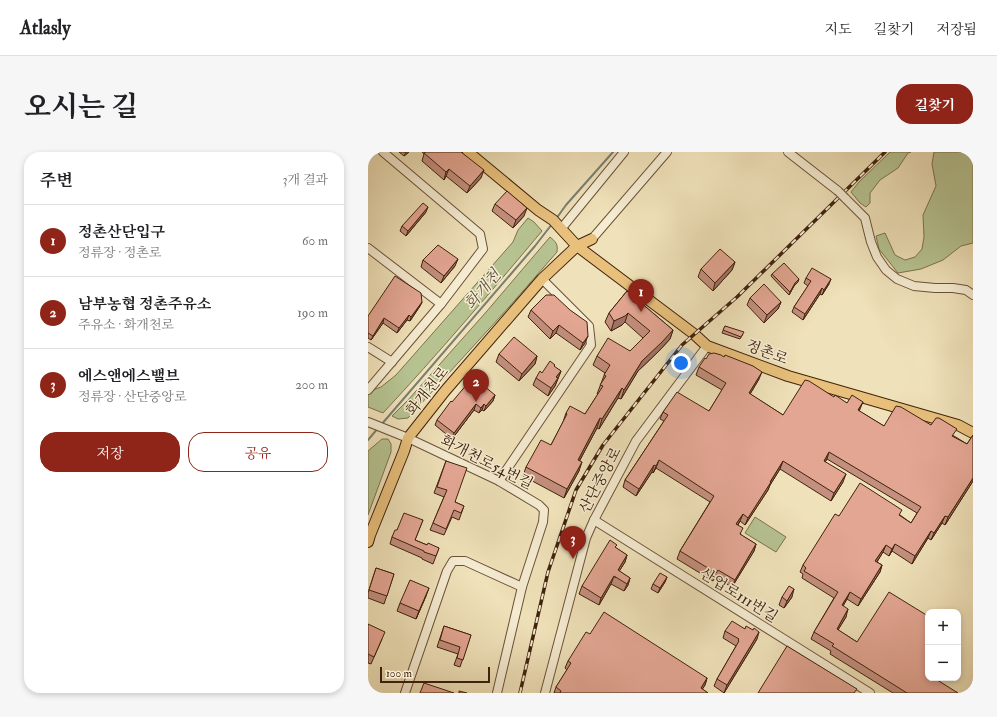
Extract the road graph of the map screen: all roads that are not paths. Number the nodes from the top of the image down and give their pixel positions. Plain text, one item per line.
1 (383, 152) edge
2 (468, 152) edge
3 (624, 152) edge
4 (667, 152) edge
5 (788, 152) edge
6 (558, 224) junction
7 (592, 239) joint
8 (577, 246) junction
9 (368, 248) edge
10 (542, 279) junction
11 (973, 295) edge
12 (441, 304) junction
13 (708, 346) junction
14 (368, 347) edge
15 (392, 362) junction
16 (368, 390) edge
17 (368, 422) edge
18 (973, 433) edge
19 (404, 437) junction
20 (499, 481) junction
21 (594, 520) junction
22 (368, 542) edge
23 (522, 587) junction
24 (405, 693) edge
25 (497, 693) edge
26 (545, 693) edge
27 (870, 693) edge

1 - 12 street
2 - 6 main road, 정촌로
3 - 6 street
4 - 7 street
5 - 11 street, bridge
6 - 8 main road, 정촌로
7 - 8 main road
8 - 10 main road, 화개천로
8 - 13 main road, 정촌로
9 - 12 street
10 - 19 main road, 화개천로
10 - 20 street
12 - 15 street
13 - 18 main road, 정촌로
13 - 21 street, 산단중앙로
14 - 15 street
15 - 16 street
17 - 19 street, 화개천로54번길
19 - 20 street, 화개천로54번길
19 - 22 main road, 화개천로
20 - 23 street, 화개천로54번길
21 - 26 street, 산단중앙로
21 - 27 street, 산업로111번길
23 - 24 street
23 - 25 street, 화개천로54번길

